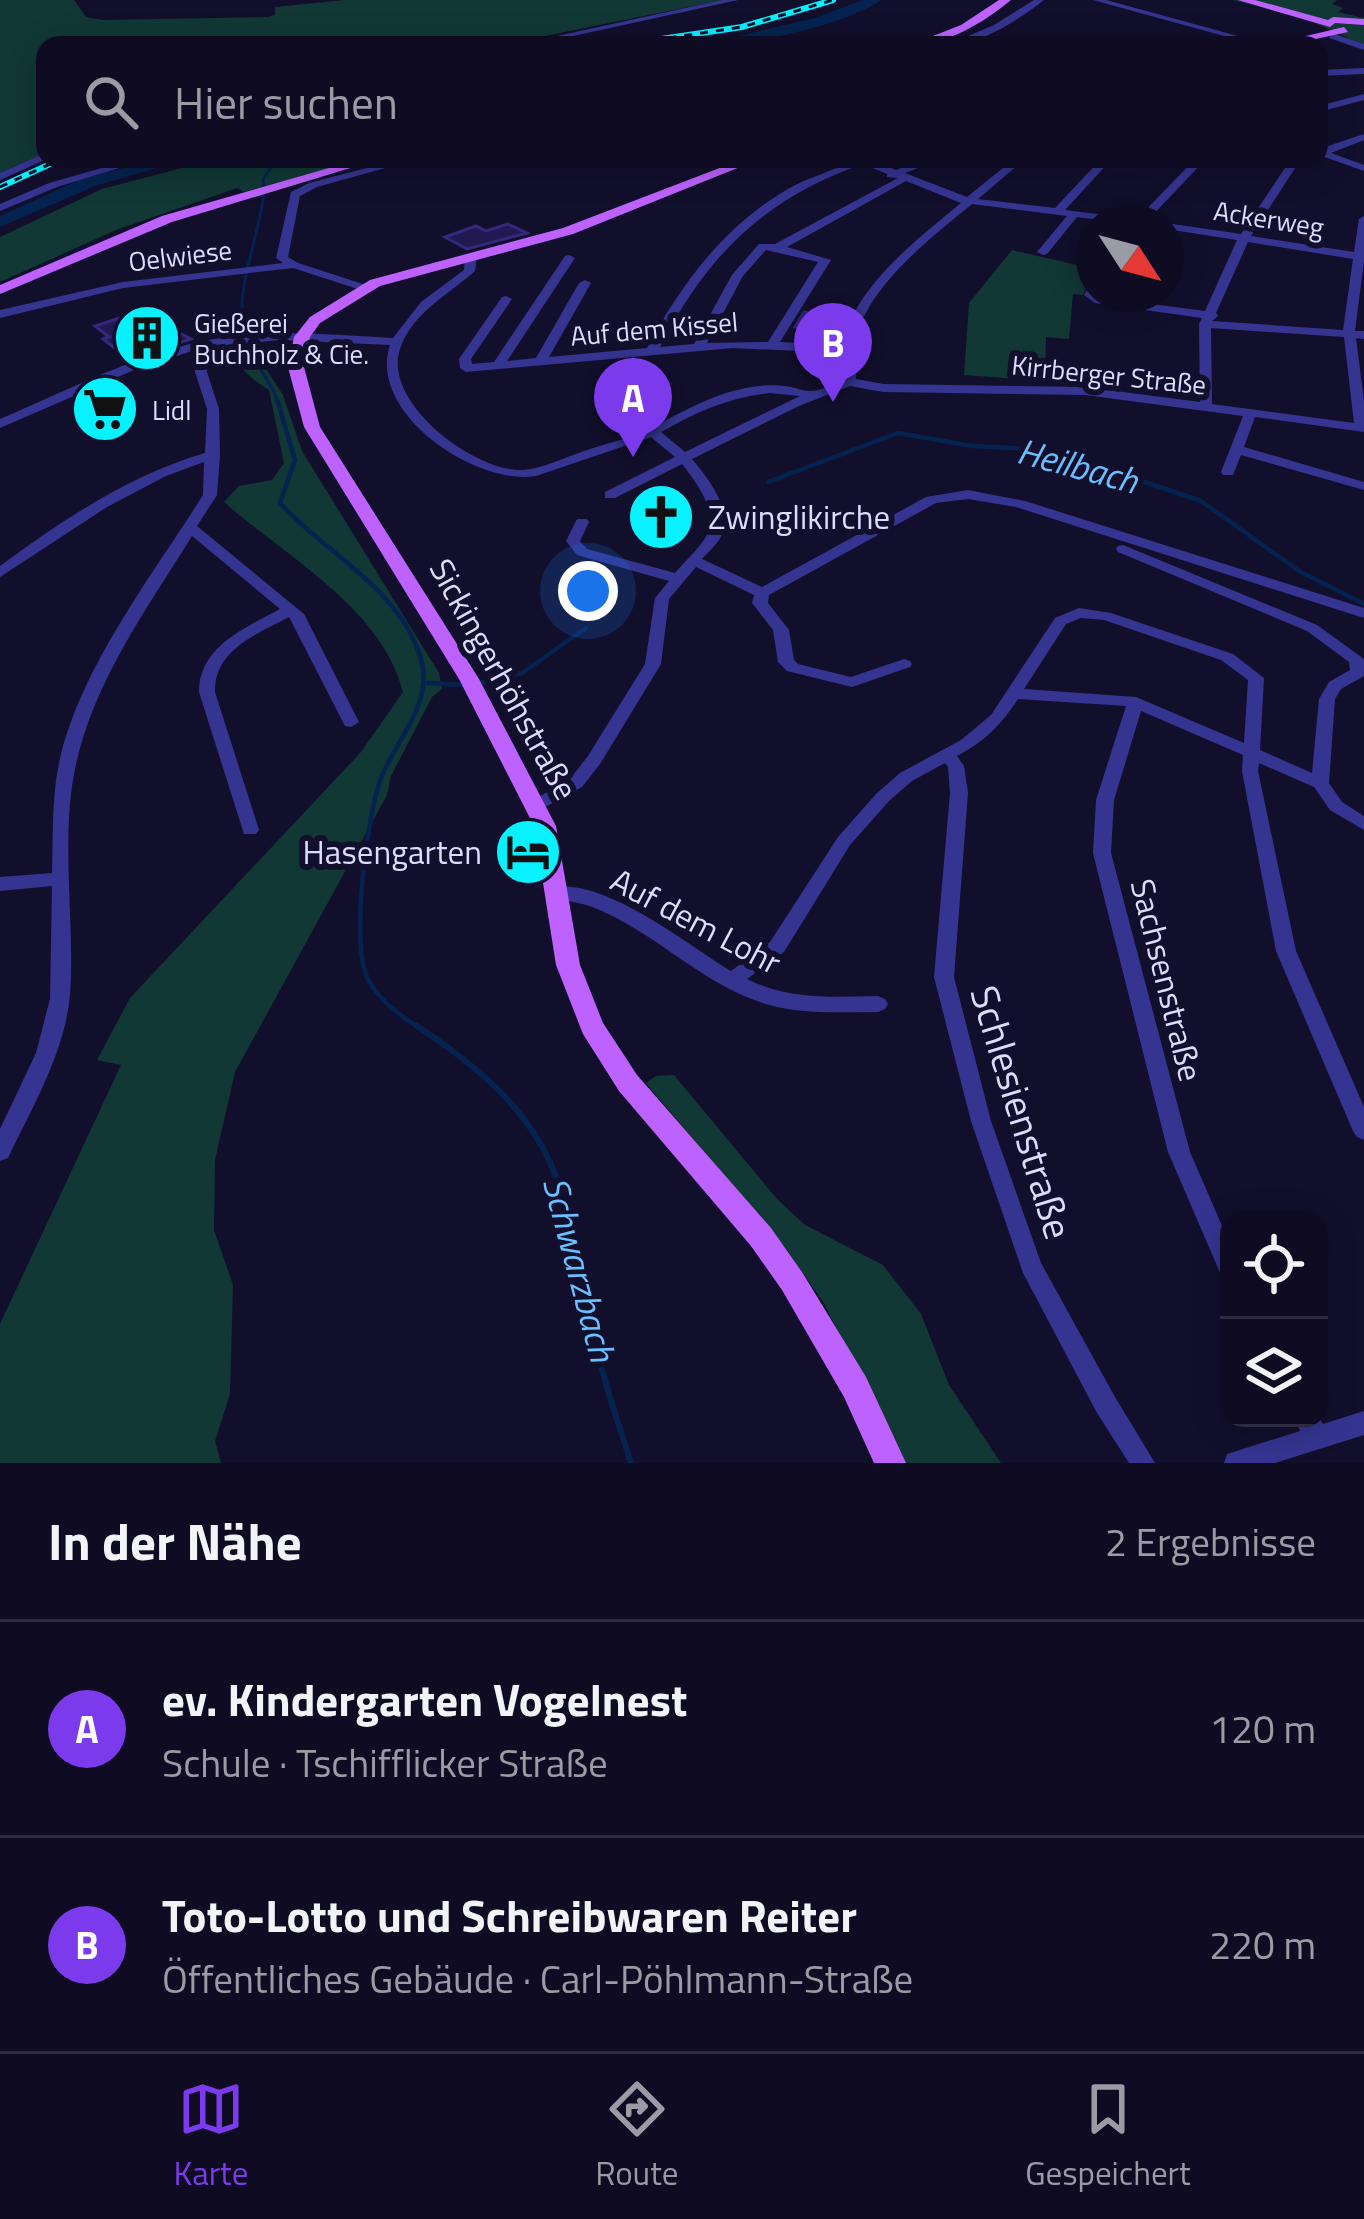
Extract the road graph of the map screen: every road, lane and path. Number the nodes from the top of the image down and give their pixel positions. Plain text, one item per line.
1 (734, 0) edge
2 (980, 0) edge
3 (1006, 0) edge
4 (1040, 0) edge
5 (1097, 0) edge
6 (1243, 0) edge
7 (1254, 0) edge
8 (978, 20) junction
9 (1363, 22) edge
10 (1336, 25) junction
11 (563, 36) edge
12 (938, 36) edge
13 (974, 36) edge
14 (1243, 36) edge
15 (1301, 36) edge
16 (1364, 47) edge
17 (1364, 71) edge
18 (1328, 73) edge
19 (1364, 97) edge
20 (1328, 107) edge
21 (1364, 137) edge
22 (1328, 150) edge
23 (1328, 156) edge
24 (36, 160) edge
25 (112, 168) edge
26 (340, 168) edge
27 (378, 168) edge
28 (731, 168) edge
29 (843, 168) edge
30 (878, 168) edge
31 (916, 168) edge
32 (1010, 168) edge
33 (1099, 168) edge
34 (1192, 168) edge
35 (1290, 168) edge
36 (1364, 168) edge
37 (0, 177) edge
38 (897, 177) junction
39 (971, 201) junction
40 (1157, 204) edge
41 (0, 208) edge
42 (1059, 210) junction
43 (1075, 213) joint
44 (1364, 219) edge
45 (1184, 229) edge
46 (1244, 238) junction
47 (777, 248) junction
48 (1043, 252) dead end
49 (471, 256) junction
50 (1361, 256) edge
51 (569, 258) dead end
52 (294, 265) junction
53 (586, 283) dead end
54 (365, 287) junction
55 (0, 290) edge
56 (506, 299) dead end
57 (1175, 312) edge
58 (0, 314) edge
59 (1209, 320) junction
60 (1349, 333) junction
61 (1364, 334) edge
62 (302, 337) junction
63 (398, 342) junction
64 (201, 345) junction
65 (772, 346) junction
66 (698, 348) junction
67 (846, 349) junction
68 (651, 353) junction
69 (500, 362) junction
70 (540, 362) junction
71 (849, 382) junction
72 (813, 396) junction
73 (1206, 408) junction
74 (1250, 413) junction
75 (0, 424) edge
76 (1362, 428) edge
77 (652, 431) junction
78 (1238, 450) junction
79 (213, 455) junction
80 (685, 456) junction
81 (1228, 472) dead end
82 (1364, 486) edge
83 (610, 496) dead end
84 (582, 522) dead end
85 (192, 529) junction
86 (1098, 532) junction
87 (693, 560) junction
88 (0, 573) edge
89 (676, 578) junction
90 (762, 593) junction
91 (292, 609) junction
92 (1364, 614) edge
93 (904, 664) dead end
94 (1013, 693) junction
95 (1136, 701) junction
96 (351, 722) dead end
97 (1249, 753) junction
98 (947, 755) junction
99 (1320, 783) junction
100 (536, 806) junction
101 (1364, 824) edge
102 (250, 830) dead end
103 (61, 879) junction
104 (0, 884) edge
105 (557, 892) junction
106 (732, 980) junction
107 (878, 1004) dead end
108 (1364, 1131) edge
109 (0, 1152) edge
110 (1220, 1247) edge
111 (1364, 1423) edge
112 (1312, 1428) edge
113 (890, 1463) edge
114 (1143, 1463) edge
115 (1236, 1463) edge

1 - 11 street
2 - 8 main road
3 - 8 main road
4 - 13 street
5 - 14 street
6 - 10 main road
7 - 10 main road
8 - 12 main road
9 - 10 main road
9 - 10 main road
10 - 15 main road
10 - 16 street
17 - 18 street
19 - 20 street
21 - 22 street
23 - 36 street
24 - 37 street
25 - 41 street
26 - 55 main road
27 - 52 street
28 - 49 main road
29 - 68 street
30 - 38 street
31 - 38 street
32 - 39 street
33 - 42 street
34 - 40 street
35 - 46 street
38 - 39 street
38 - 47 street
39 - 42 street
39 - 67 street
42 - 43 street
43 - 48 street
44 - 50 street
45 - 46 street, Ackerweg
46 - 50 street, Ackerweg
46 - 59 street
47 - 65 street
47 - 66 street
49 - 54 main road
49 - 63 street
50 - 60 street
51 - 69 street
52 - 54 street, Oelwiese
52 - 58 street, Oelwiese
53 - 70 street
54 - 62 main road
56 - 69 street, Auf dem Kissel
57 - 59 street
59 - 60 street
59 - 73 street
60 - 61 street
60 - 76 street
62 - 63 street
62 - 64 street
62 - 100 main road, Sickingerhöhstraße
63 - 77 street
64 - 75 street
64 - 79 street
65 - 66 street, Auf dem Kissel
65 - 67 street, Auf dem Kissel
66 - 68 street, Auf dem Kissel
67 - 71 street
68 - 70 street, Auf dem Kissel
69 - 70 street, Auf dem Kissel
71 - 72 street
71 - 73 street, Kirrberger Straße
72 - 77 street
72 - 80 street
73 - 74 street, Kirrberger Straße
74 - 76 street, Kirrberger Straße
74 - 78 street
77 - 80 street
78 - 81 street
78 - 82 street
79 - 85 street
79 - 88 street
80 - 83 street
80 - 87 street
84 - 89 street
85 - 91 street
85 - 103 street
86 - 90 street
86 - 92 street
86 - 99 street
87 - 89 street
87 - 90 street
89 - 100 street
90 - 93 street
91 - 96 street
91 - 102 street
94 - 95 street
94 - 97 street
94 - 98 street
95 - 97 street
95 - 110 street, Sachsenstraße
97 - 99 street
97 - 108 street
98 - 106 street
98 - 114 street, Schlesienstraße
99 - 101 street
100 - 105 main road, Sickingerhöhstraße
103 - 104 street
103 - 109 street
105 - 106 street, Auf dem Lohr
105 - 113 main road, Sickingerhöhstraße
106 - 107 street, Auf dem Lohr
111 - 112 street
112 - 115 street

